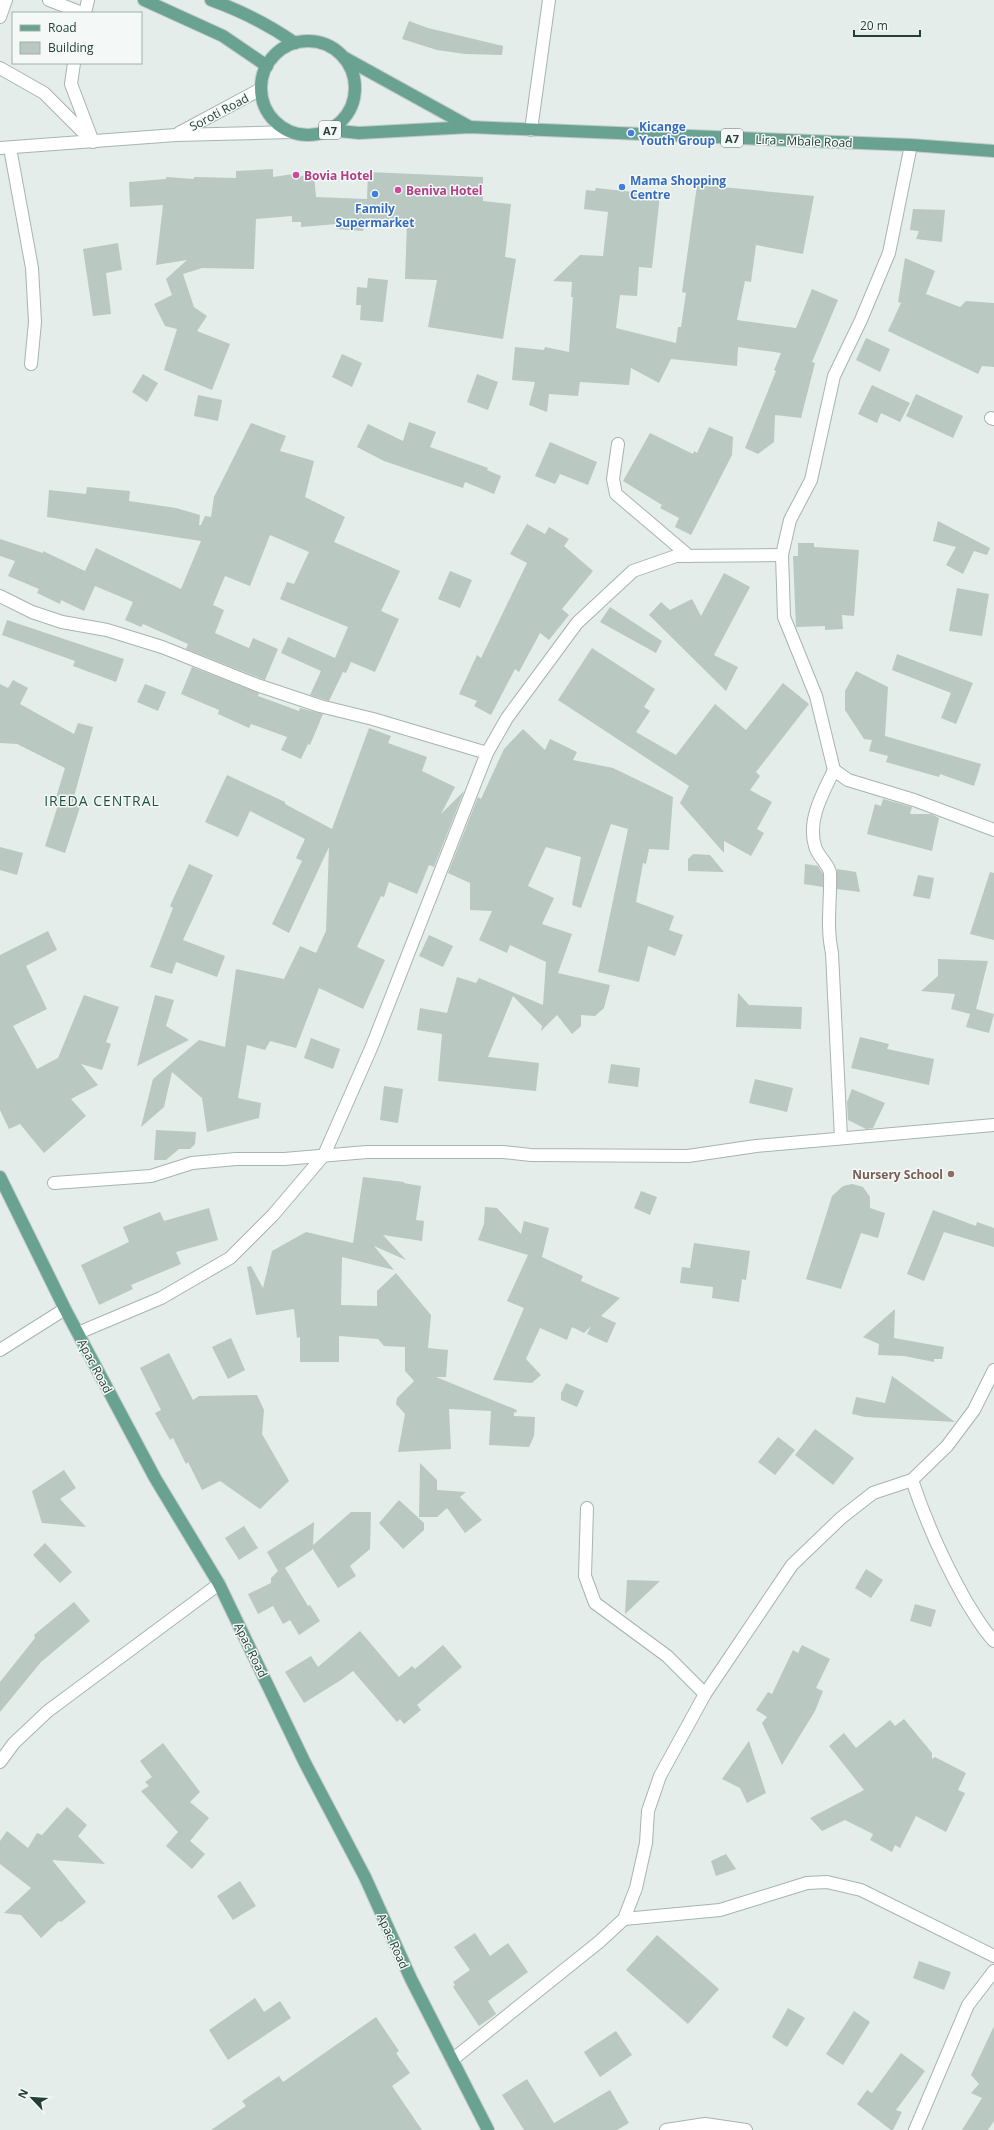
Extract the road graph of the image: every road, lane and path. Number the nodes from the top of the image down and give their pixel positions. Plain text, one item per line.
1 (6, 0) edge
2 (48, 0) edge
3 (88, 0) edge
4 (144, 0) edge
5 (212, 0) edge
6 (549, 0) edge
7 (81, 12) edge
8 (84, 12) edge
9 (0, 17) edge
10 (295, 43) junction
11 (343, 56) junction
12 (74, 64) edge
13 (267, 66) junction
14 (0, 68) edge
15 (261, 89) junction
16 (470, 127) junction
17 (330, 130) junction
18 (531, 130) junction
19 (291, 132) junction
20 (176, 135) junction
21 (93, 142) junction
22 (911, 145) junction
23 (5, 148) edge
24 (994, 151) edge
25 (31, 364) dead end
26 (618, 444) dead end
27 (782, 555) junction
28 (689, 556) junction
29 (0, 596) edge
30 (487, 753) junction
31 (834, 770) junction
32 (994, 830) edge
33 (994, 1125) edge
34 (841, 1138) junction
35 (324, 1155) junction
36 (1, 1180) edge
37 (54, 1183) dead end
38 (65, 1309) junction
39 (78, 1333) junction
40 (0, 1350) edge
41 (994, 1370) edge
42 (912, 1480) junction
43 (587, 1508) dead end
44 (219, 1584) junction
45 (994, 1641) edge
46 (704, 1694) junction
47 (0, 1762) edge
48 (624, 1919) junction
49 (994, 1956) edge
50 (994, 1971) edge
51 (452, 2060) junction
52 (488, 2130) edge
53 (666, 2130) edge
54 (746, 2130) edge
55 (915, 2130) edge

1 - 9 street
2 - 7 street
3 - 8 street
4 - 13 main road
5 - 10 main road
6 - 18 street
10 - 11 main road, A7
10 - 13 main road, A7
11 - 16 main road, A7
11 - 17 main road, A7
12 - 21 street
13 - 15 main road, A7
14 - 21 street
15 - 19 main road, A7
15 - 20 street, Soroti Road
16 - 17 main road, A7
16 - 18 main road, Lira - Mbale Road / A7
17 - 19 main road, A7
18 - 22 main road, Lira - Mbale Road / A7
19 - 20 street
20 - 21 street
21 - 23 street
22 - 24 main road, Lira - Mbale Road / A7
22 - 27 street
23 - 25 street
26 - 28 street
27 - 28 street
27 - 31 street
28 - 30 street
29 - 30 street
30 - 35 street
31 - 32 street
31 - 34 street
33 - 34 street
34 - 35 street
35 - 37 street
35 - 39 street
36 - 38 main road, Apac Road
38 - 39 main road, Apac Road
38 - 40 street
39 - 44 main road, Apac Road
41 - 42 street
42 - 45 street
42 - 46 street
43 - 46 street
44 - 47 street
44 - 51 main road, Apac Road
46 - 48 street
48 - 49 street
48 - 51 street
50 - 55 street
51 - 52 main road, Apac Road
53 - 54 street

